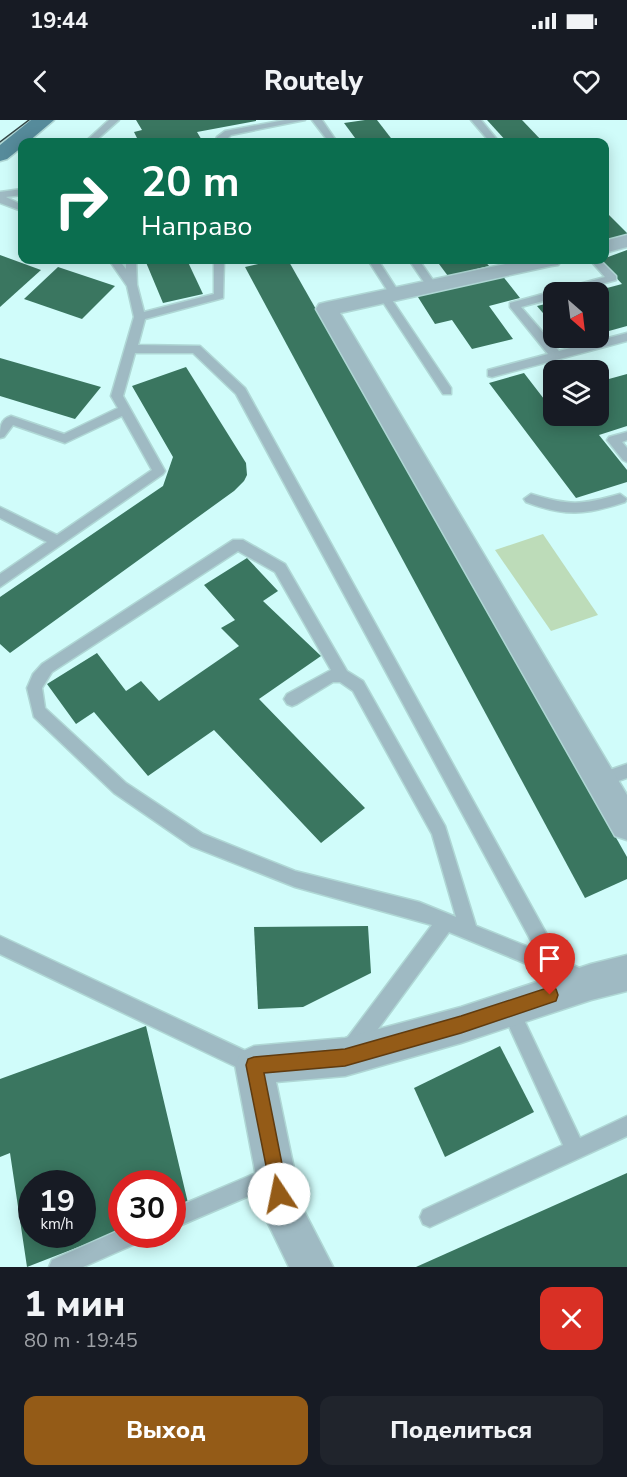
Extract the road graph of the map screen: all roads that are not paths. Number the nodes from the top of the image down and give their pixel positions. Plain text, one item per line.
1 (44, 120) edge
2 (114, 120) edge
3 (300, 120) edge
4 (317, 120) edge
5 (476, 120) edge
6 (21, 138) edge
7 (94, 138) edge
8 (221, 138) edge
9 (330, 138) edge
10 (492, 138) edge
11 (18, 141) edge
12 (0, 155) edge
13 (18, 193) edge
14 (0, 196) edge
15 (18, 206) edge
16 (627, 241) edge
17 (609, 246) edge
18 (117, 264) edge
19 (131, 264) edge
20 (219, 264) edge
21 (375, 264) edge
22 (417, 264) edge
23 (533, 264) edge
24 (599, 264) edge
25 (600, 282) edge
26 (132, 285) junction
27 (432, 286) junction
28 (390, 295) junction
29 (543, 297) edge
30 (140, 317) junction
31 (627, 337) edge
32 (543, 341) edge
33 (549, 348) edge
34 (131, 349) junction
35 (555, 356) junction
36 (492, 373) dead end
37 (447, 391) dead end
38 (125, 410) junction
39 (0, 434) edge
40 (627, 436) edge
41 (627, 457) edge
42 (531, 499) dead end
43 (625, 501) edge
44 (0, 512) edge
45 (58, 542) junction
46 (0, 581) edge
47 (342, 675) junction
48 (292, 699) dead end
49 (627, 771) edge
50 (601, 780) junction
51 (627, 825) edge
52 (445, 922) junction
53 (469, 932) junction
54 (5, 951) edge
55 (555, 967) junction
56 (627, 973) edge
57 (591, 982) junction
58 (510, 1008) junction
59 (345, 1057) junction
60 (254, 1065) junction
61 (627, 1126) edge
62 (575, 1150) junction
63 (275, 1175) junction
64 (186, 1213) edge
65 (430, 1217) dead end
66 (108, 1246) edge
67 (59, 1267) edge
68 (312, 1267) edge

1 - 6 main road
2 - 7 lane
3 - 8 lane
4 - 9 lane
5 - 10 lane
11 - 12 main road
13 - 14 lane
14 - 15 lane
16 - 17 street
18 - 26 lane
19 - 26 lane
20 - 30 lane
21 - 28 lane
22 - 27 lane
23 - 27 street
24 - 25 lane
26 - 30 lane
27 - 28 street
28 - 37 lane
28 - 50 street
29 - 32 lane
30 - 34 lane
31 - 35 lane
33 - 35 lane
34 - 38 lane
34 - 55 lane
35 - 36 lane
38 - 39 lane
38 - 45 lane
40 - 41 lane
42 - 43 lane
44 - 45 lane
45 - 46 lane
47 - 48 lane
47 - 52 lane
47 - 53 lane
49 - 50 lane
50 - 51 street
52 - 53 lane
52 - 59 lane
53 - 55 lane
54 - 60 lane
55 - 57 lane
56 - 57 street
57 - 58 street
58 - 59 street
58 - 62 lane
59 - 60 street
60 - 63 street
61 - 62 lane
62 - 65 lane
63 - 64 lane
63 - 68 street
66 - 67 lane

